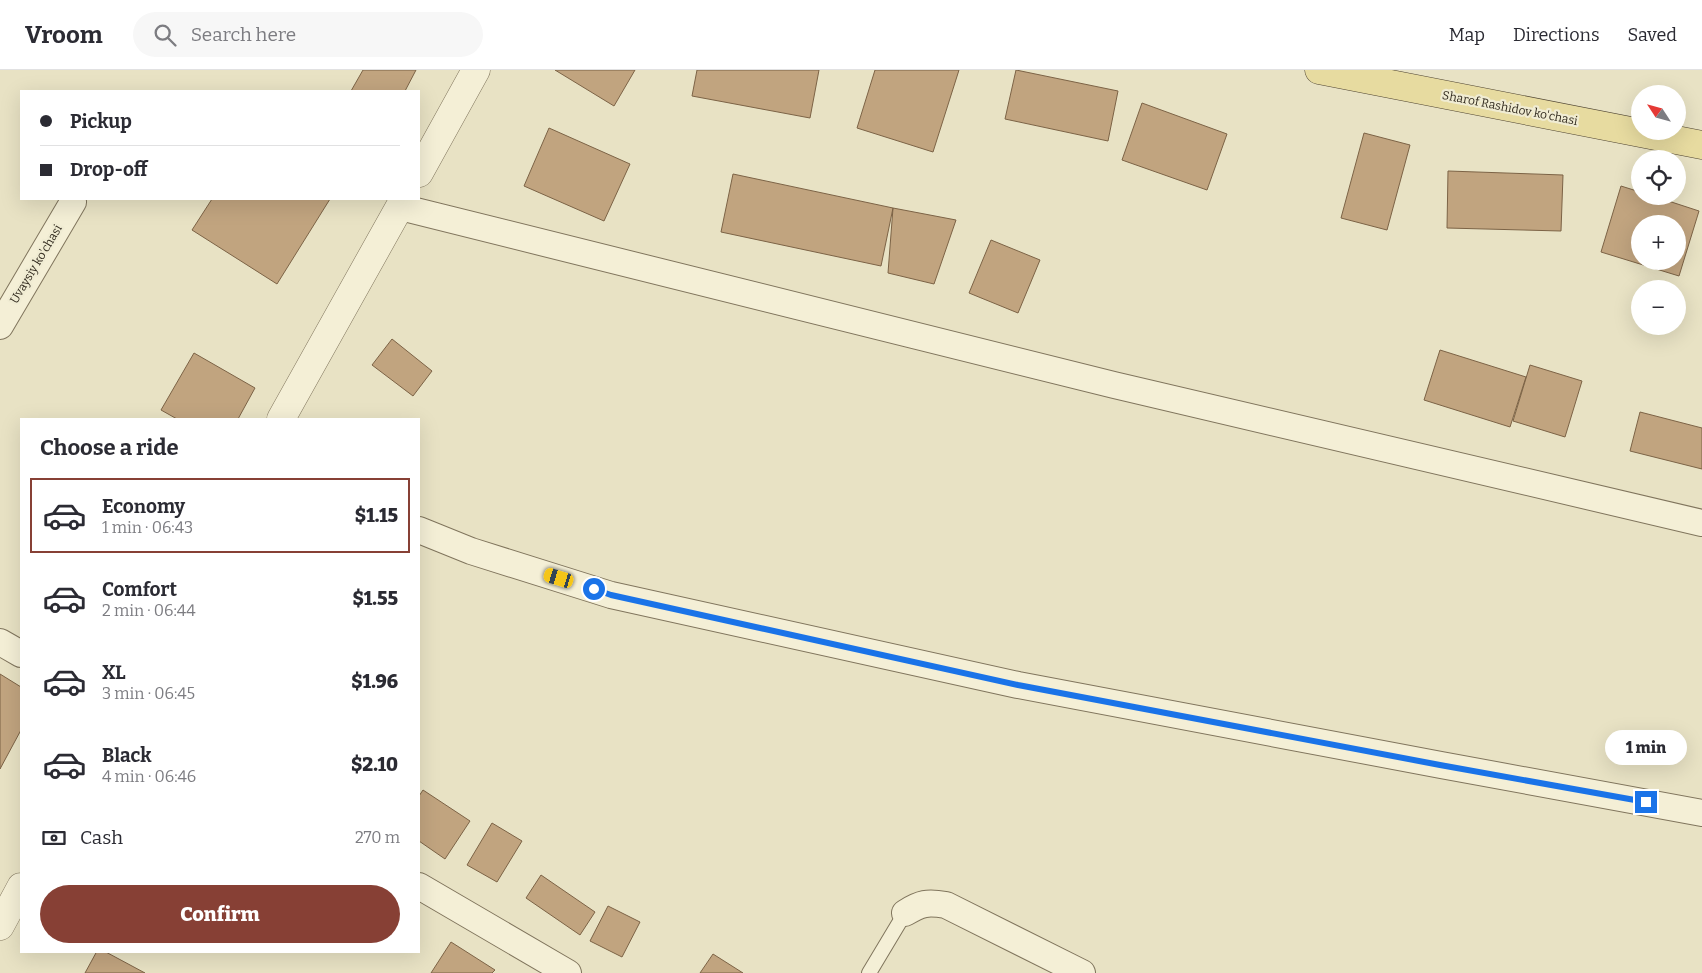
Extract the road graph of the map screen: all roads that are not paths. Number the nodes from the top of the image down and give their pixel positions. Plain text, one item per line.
1 (476, 70) edge
2 (1319, 70) edge
3 (1702, 145) edge
4 (420, 171) edge
5 (73, 202) dead end
6 (402, 203) edge
7 (0, 326) edge
8 (282, 418) edge
9 (1702, 523) edge
10 (420, 530) edge
11 (0, 642) edge
12 (20, 653) edge
13 (1702, 813) edge
14 (420, 887) edge
15 (20, 889) edge
16 (905, 913) joint
17 (0, 926) edge
18 (568, 973) edge
19 (869, 973) edge
20 (1082, 973) edge

1 - 4 street
2 - 3 main road, Sharof Rashidov ko'chasi
5 - 7 street, Uvaysiy ko'chasi
6 - 8 street
6 - 9 street
10 - 13 street
11 - 12 street
14 - 18 street
15 - 17 street
16 - 19 lane
16 - 20 street

